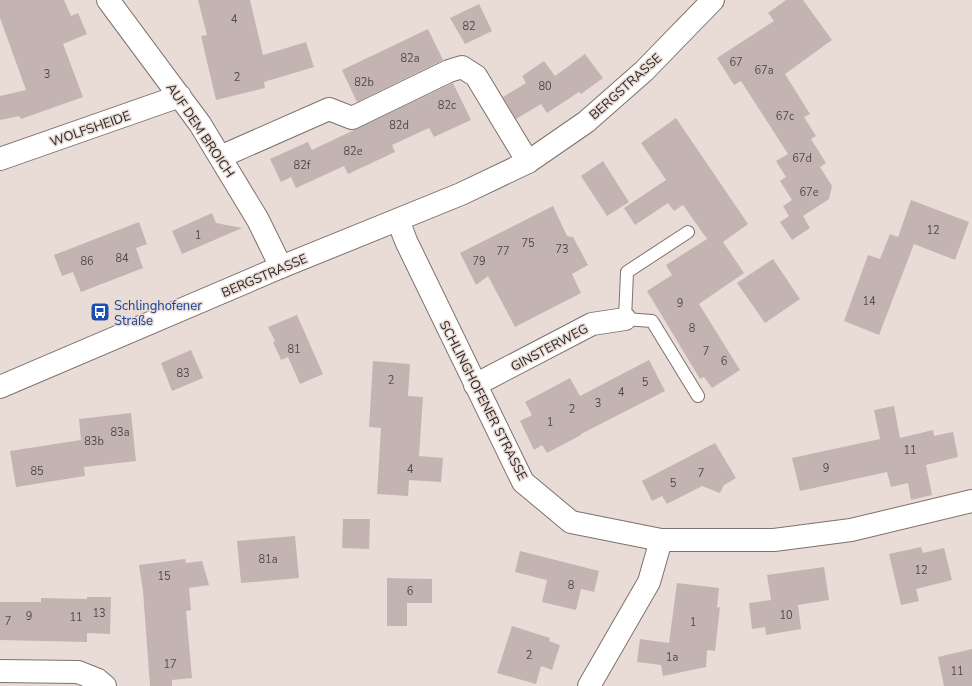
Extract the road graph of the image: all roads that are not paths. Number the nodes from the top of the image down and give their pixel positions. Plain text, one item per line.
1 (108, 0) edge
2 (714, 0) edge
3 (180, 96) junction
4 (220, 157) junction
5 (0, 159) edge
6 (528, 162) junction
7 (398, 220) junction
8 (688, 232) dead end
9 (281, 267) junction
10 (625, 319) junction
11 (475, 385) junction
12 (0, 387) edge
13 (698, 396) dead end
14 (972, 501) edge
15 (661, 540) junction
16 (0, 670) edge
17 (105, 686) edge
18 (589, 686) edge

1 - 3 street, AUF DEM BROICH
2 - 6 street, BERGSTRASSE
3 - 4 street, AUF DEM BROICH
3 - 5 street, WOLFSHEIDE
4 - 6 street
4 - 9 street, AUF DEM BROICH
6 - 7 street, BERGSTRASSE
7 - 9 street, BERGSTRASSE
7 - 11 street, SCHLINGHOFENER STRASSE
8 - 10 lane
9 - 12 street, BERGSTRASSE
10 - 11 street, GINSTERWEG
10 - 13 lane
11 - 15 street, SCHLINGHOFENER STRASSE
14 - 15 street, SCHLINGHOFENER STRASSE
15 - 18 street
16 - 17 street

